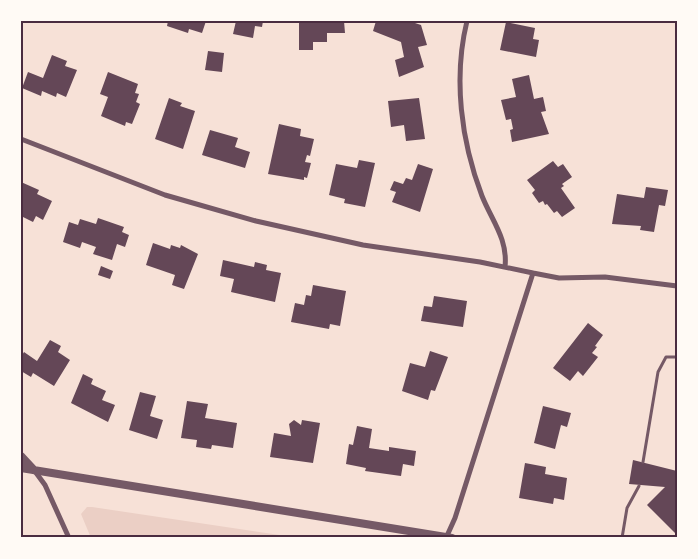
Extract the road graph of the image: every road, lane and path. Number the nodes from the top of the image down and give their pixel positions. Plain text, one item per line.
1 (467, 21) edge
2 (21, 139) edge
3 (505, 267) junction
4 (533, 273) junction
5 (677, 286) edge
6 (676, 356) edge
7 (21, 456) edge
8 (643, 462) dead end
9 (21, 468) edge
10 (34, 470) junction
11 (639, 486) dead end
12 (448, 537) edge
13 (69, 538) edge
14 (622, 538) edge

1 - 3 street
2 - 3 street
3 - 4 street
4 - 5 street
4 - 12 street
6 - 8 lane
7 - 10 street
9 - 10 street
10 - 12 street
10 - 13 street
11 - 14 lane

